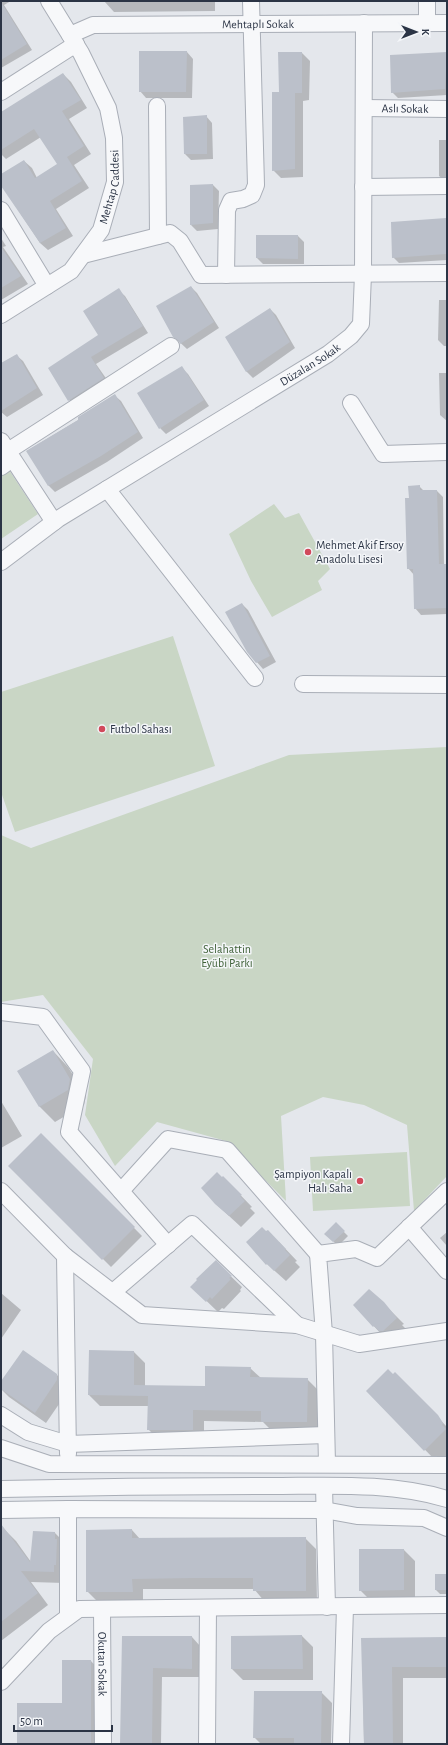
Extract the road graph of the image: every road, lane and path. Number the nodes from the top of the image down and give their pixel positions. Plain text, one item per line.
1 (49, 1) edge
2 (251, 1) edge
3 (427, 1) edge
4 (364, 23) junction
5 (427, 23) junction
6 (447, 23) edge
7 (251, 24) junction
8 (73, 40) junction
9 (1, 92) edge
10 (157, 106) dead end
11 (364, 108) junction
12 (447, 108) edge
13 (447, 186) edge
14 (363, 187) junction
15 (1, 210) edge
16 (158, 236) junction
17 (83, 255) junction
18 (447, 273) edge
19 (363, 274) junction
20 (226, 275) junction
21 (47, 286) junction
22 (1, 315) edge
23 (171, 346) dead end
24 (351, 403) dead end
25 (447, 452) edge
26 (6, 454) edge
27 (106, 489) junction
28 (54, 522) junction
29 (1, 562) edge
30 (255, 678) dead end
31 (303, 684) dead end
32 (447, 685) edge
33 (1, 1012) edge
34 (1, 1191) edge
35 (121, 1191) junction
36 (447, 1191) edge
37 (409, 1227) junction
38 (168, 1245) junction
39 (318, 1254) junction
40 (66, 1256) junction
41 (447, 1271) edge
42 (113, 1292) junction
43 (296, 1325) junction
44 (447, 1331) edge
45 (324, 1334) junction
46 (1, 1415) edge
47 (326, 1435) junction
48 (68, 1444) junction
49 (1, 1448) edge
50 (68, 1464) junction
51 (327, 1464) junction
52 (447, 1465) edge
53 (324, 1486) junction
54 (1, 1489) edge
55 (447, 1499) edge
56 (68, 1509) junction
57 (1, 1510) edge
58 (324, 1510) junction
59 (447, 1528) edge
60 (447, 1606) edge
61 (345, 1607) junction
62 (102, 1608) junction
63 (208, 1608) junction
64 (327, 1608) junction
65 (68, 1616) junction
66 (1, 1682) edge
67 (103, 1744) edge
68 (207, 1744) edge
69 (341, 1744) edge

1 - 8 street, Mehtap Caddesi
2 - 7 street
3 - 5 street
4 - 5 street, Mehtaplı Sokak
4 - 7 street, Mehtaplı Sokak
4 - 11 street, Düzalan Sokak
5 - 6 street, Mehtaplı Sokak
7 - 8 street, Mehtaplı Sokak
7 - 20 street
8 - 9 street, Mehtaplı Sokak
8 - 17 street, Mehtap Caddesi
10 - 16 street
11 - 12 street, Aslı Sokak
11 - 14 street, Düzalan Sokak
13 - 14 street
14 - 19 street, Düzalan Sokak
15 - 21 street
16 - 17 street
16 - 20 street
17 - 21 street, Mehtap Caddesi
18 - 19 street
19 - 20 street
19 - 27 street, Düzalan Sokak
21 - 22 street, Mehtap Caddesi
23 - 26 street
24 - 25 street
26 - 28 street
27 - 28 street, Düzalan Sokak
27 - 30 street
28 - 29 street, Düzalan Sokak
31 - 32 street
33 - 35 street
34 - 40 street
35 - 38 street
35 - 39 street
36 - 37 street
37 - 39 street
37 - 41 street
38 - 42 street
38 - 43 street
39 - 45 street
40 - 42 street
40 - 48 street
42 - 43 street
43 - 45 street
44 - 45 street
45 - 47 street
46 - 48 street
47 - 48 street
47 - 51 street
48 - 50 street
49 - 50 street
50 - 51 street
51 - 52 street
53 - 54 street
53 - 55 street
53 - 58 street
56 - 57 street
56 - 58 street
56 - 65 street
58 - 59 street
58 - 64 street
60 - 61 street
61 - 64 street
61 - 69 street
62 - 63 street
62 - 65 street
62 - 67 street, Okutan Sokak
63 - 64 street
63 - 68 street
65 - 66 street

